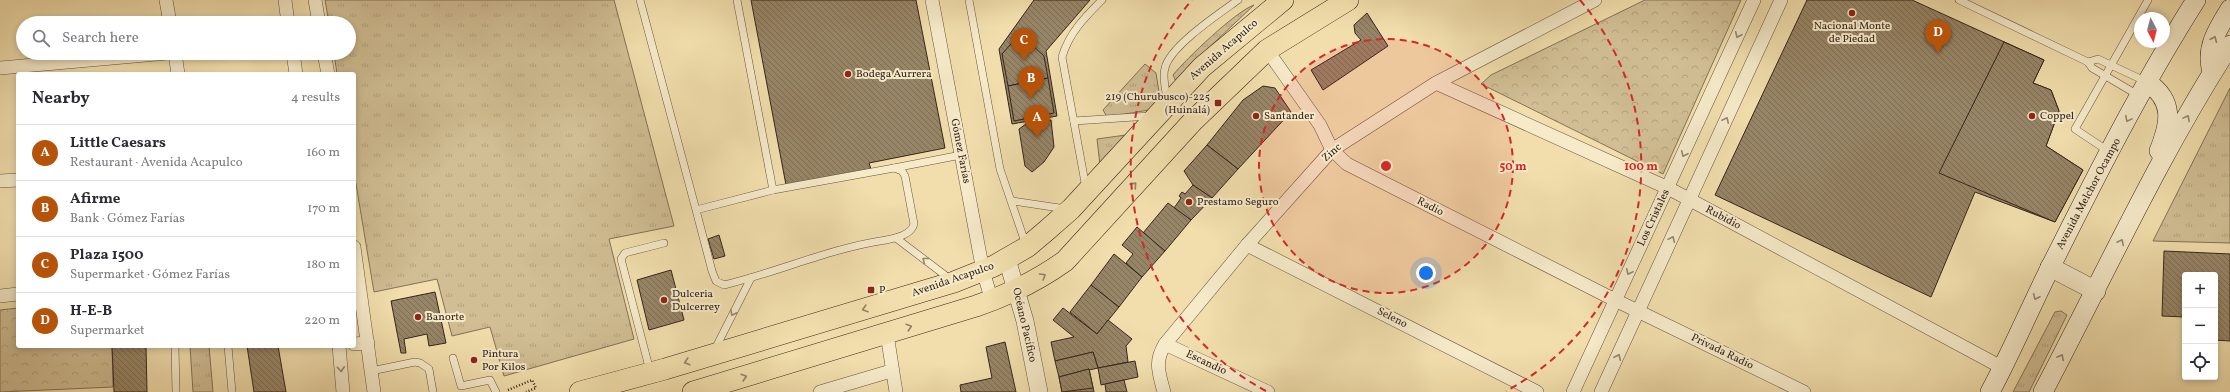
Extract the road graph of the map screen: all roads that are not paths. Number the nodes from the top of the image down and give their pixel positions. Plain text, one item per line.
1 (166, 0) edge
2 (285, 0) edge
3 (315, 0) edge
4 (640, 0) edge
5 (737, 0) edge
6 (932, 0) edge
7 (976, 0) edge
8 (1102, 0) edge
9 (1238, 0) edge
10 (1281, 0) edge
11 (1348, 0) edge
12 (1595, 0) edge
13 (1754, 0) edge
14 (1781, 0) edge
15 (1959, 0) edge
16 (1978, 0) edge
17 (2148, 0) edge
18 (2196, 0) edge
19 (970, 3) edge
20 (1975, 8) junction
21 (2230, 9) edge
22 (169, 16) edge
23 (287, 16) edge
24 (318, 16) edge
25 (2230, 45) edge
26 (1267, 50) junction
27 (90, 60) edge
28 (176, 60) edge
29 (294, 60) edge
30 (325, 60) edge
31 (2088, 62) junction
32 (2110, 65) junction
33 (0, 68) edge
34 (178, 72) edge
35 (296, 72) edge
36 (328, 72) edge
37 (2104, 75) junction
38 (2208, 79) junction
39 (1436, 83) junction
40 (2144, 89) junction
41 (2166, 101) junction
42 (1162, 109) junction
43 (1074, 122) junction
44 (1332, 150) junction
45 (2110, 152) junction
46 (961, 155) junction
47 (894, 168) junction
48 (16, 180) edge
49 (0, 181) edge
50 (1668, 188) junction
51 (773, 190) junction
52 (1087, 192) junction
53 (1690, 200) junction
54 (1013, 201) junction
55 (696, 210) junction
56 (1071, 210) junction
57 (2135, 214) junction
58 (896, 238) junction
59 (664, 243) dead end
60 (1246, 245) junction
61 (1027, 247) junction
62 (1007, 259) junction
63 (356, 261) edge
64 (2050, 267) junction
65 (983, 271) junction
66 (751, 278) junction
67 (954, 282) junction
68 (1017, 290) junction
69 (2096, 291) junction
70 (16, 294) edge
71 (0, 296) edge
72 (1615, 300) junction
73 (992, 301) junction
74 (1639, 311) junction
75 (887, 334) junction
76 (368, 343) junction
77 (356, 344) edge
78 (1165, 344) junction
79 (175, 348) edge
80 (228, 348) edge
81 (339, 348) edge
82 (712, 354) junction
83 (452, 358) dead end
84 (2003, 368) junction
85 (371, 370) junction
86 (891, 371) junction
87 (650, 373) junction
88 (176, 392) edge
89 (232, 392) edge
90 (343, 392) edge
91 (374, 392) edge
92 (434, 392) edge
93 (496, 392) edge
94 (580, 392) edge
95 (693, 392) edge
96 (820, 392) edge
97 (896, 392) edge
98 (1039, 392) edge
99 (1164, 392) edge
100 (1268, 392) edge
101 (1537, 392) edge
102 (1573, 392) edge
103 (1601, 392) edge
104 (1804, 392) edge
105 (1990, 392) edge
106 (2043, 392) edge

1 - 22 street
2 - 23 street
3 - 24 street
4 - 55 lane
5 - 51 lane
6 - 46 street, Gómez Farías
7 - 19 lane
8 - 43 lane
9 - 42 lane
10 - 42 main road, Avenida Acapulco
11 - 26 main road
12 - 39 street, Zinc
13 -> 50 street, Los Cristales
53 -> 14 street
15 - 20 lane
16 - 20 lane
17 - 32 lane
18 - 40 main road, Avenida Melchor Ocampo
19 - 54 lane
20 - 31 lane
38 -> 21 main road
25 - 38 main road
26 - 44 street, Radio
68 -> 26 main road
27 - 33 street
28 - 34 street
29 - 35 street
30 - 36 street
31 - 32 lane
31 - 37 lane
32 - 37 lane
32 - 40 lane
37 - 40 lane
37 - 45 lane
38 - 41 main road
57 -> 38 main road
39 - 44 street, Zinc
39 - 50 street, Rubidio
40 - 41 main road
40 -> 45 main road, Avenida Melchor Ocampo
41 - 57 main road
42 - 43 lane
42 - 52 main road, Avenida Acapulco
43 - 52 lane
44 - 60 street, Zinc
44 - 72 street, Radio
45 - 64 main road, Avenida Melchor Ocampo
46 - 47 lane
46 - 65 street, Gómez Farías
47 - 51 lane
47 - 58 lane
48 - 49 street
50 - 53 street, Rubidio
50 -> 72 street, Los Cristales
51 - 55 lane
52 - 56 main road, Avenida Acapulco
74 -> 53 street
53 - 84 street, Rubidio
54 - 56 lane
54 - 61 lane
55 - 66 lane
56 - 61 main road, Avenida Acapulco
69 -> 57 main road
58 - 66 lane
67 -> 58 lane
59 - 87 lane
60 - 78 street, Zinc
60 - 101 street, Seleno
61 - 62 main road, Avenida Acapulco
62 - 65 main road, Avenida Acapulco
62 - 68 street, Océano Pacífico
63 - 76 street
64 - 69 main road
64 -> 84 main road, Avenida Melchor Ocampo
65 - 67 main road, Avenida Acapulco
65 - 73 street, Gómez Farías
66 -> 82 lane
67 -> 82 main road, Avenida Acapulco
68 - 73 main road
68 - 98 street, Océano Pacífico
106 -> 69 main road
70 - 71 street
72 - 74 street, Radio
72 - 102 street, Los Cristales
75 -> 73 main road
103 -> 74 street
74 - 104 street, Privada Radio
75 - 86 street
95 -> 75 main road
76 - 77 street
76 - 85 street
78 - 99 street, Zinc
78 - 100 street, Escandio
79 - 88 lane
80 - 89 lane
81 -> 90 street
82 -> 87 main road, Avenida Acapulco
83 - 93 lane
84 - 105 main road, Avenida Melchor Ocampo
85 - 91 street
85 - 92 lane
86 - 96 street
86 - 97 street
87 - 94 main road, Avenida Acapulco

